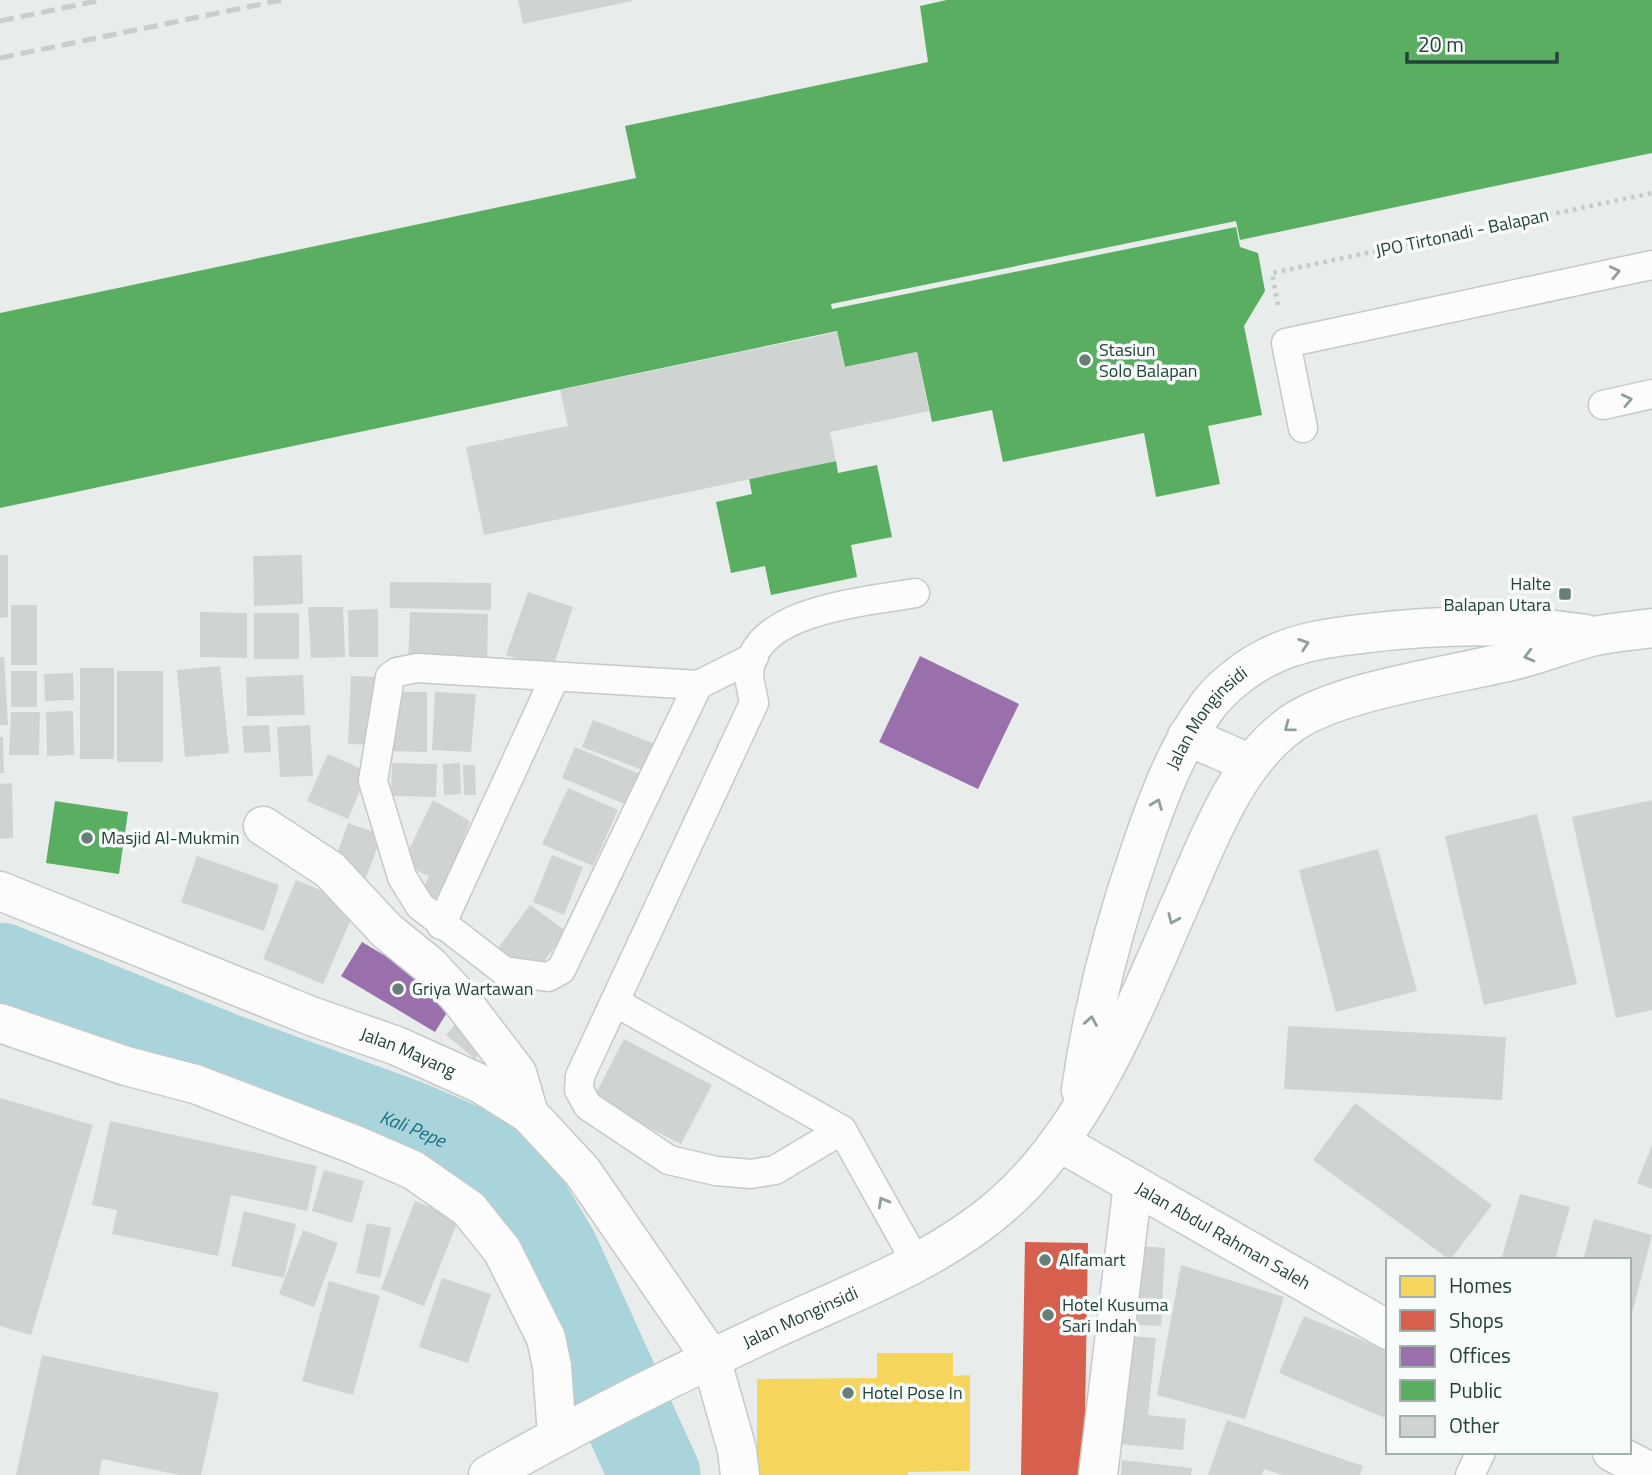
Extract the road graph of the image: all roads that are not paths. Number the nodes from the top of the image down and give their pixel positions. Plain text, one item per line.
1 (1652, 265) edge
2 (1652, 394) edge
3 (1603, 405) dead end
4 (1303, 428) dead end
5 (915, 593) dead end
6 (1652, 628) edge
7 (1595, 636) junction
8 (754, 657) junction
9 (555, 677) junction
10 (698, 685) junction
11 (1187, 736) junction
12 (1251, 764) junction
13 (263, 827) dead end
14 (0, 891) edge
15 (442, 925) junction
16 (615, 1002) junction
17 (0, 1023) edge
18 (529, 1114) junction
19 (1068, 1128) junction
20 (842, 1130) junction
21 (1133, 1184) junction
22 (916, 1262) junction
23 (1386, 1329) edge
24 (698, 1365) junction
25 (565, 1431) junction
26 (1480, 1454) edge
27 (1616, 1454) edge
28 (1652, 1473) edge
29 (488, 1475) edge
30 (740, 1475) edge
31 (1098, 1475) edge
32 (1470, 1475) edge

4 -> 1 lane
3 -> 2 lane
5 - 8 lane
6 - 7 street, Jalan Monginsidi
11 -> 7 street, Jalan Monginsidi
7 -> 12 street, Jalan Monginsidi
8 - 10 lane
8 - 16 lane
9 - 10 lane
9 - 15 lane
9 - 15 lane
10 - 15 lane
11 - 12 street
19 -> 11 street, Jalan Monginsidi
12 -> 19 street, Jalan Monginsidi
13 - 18 street
14 - 18 street, Jalan Mayang
16 - 20 lane
16 - 20 lane
17 - 25 street
18 - 24 street, Jalan Mayang
19 - 21 street, Jalan Abdul Rahman Saleh
19 - 22 street, Jalan Monginsidi
22 -> 20 lane
21 - 23 street, Jalan Abdul Rahman Saleh
21 - 31 street
22 - 24 street, Jalan Monginsidi
24 - 25 street, Jalan Monginsidi
24 - 30 street, Jalan Mayang
25 - 29 street, Jalan Monginsidi
26 - 32 lane
27 - 28 street

